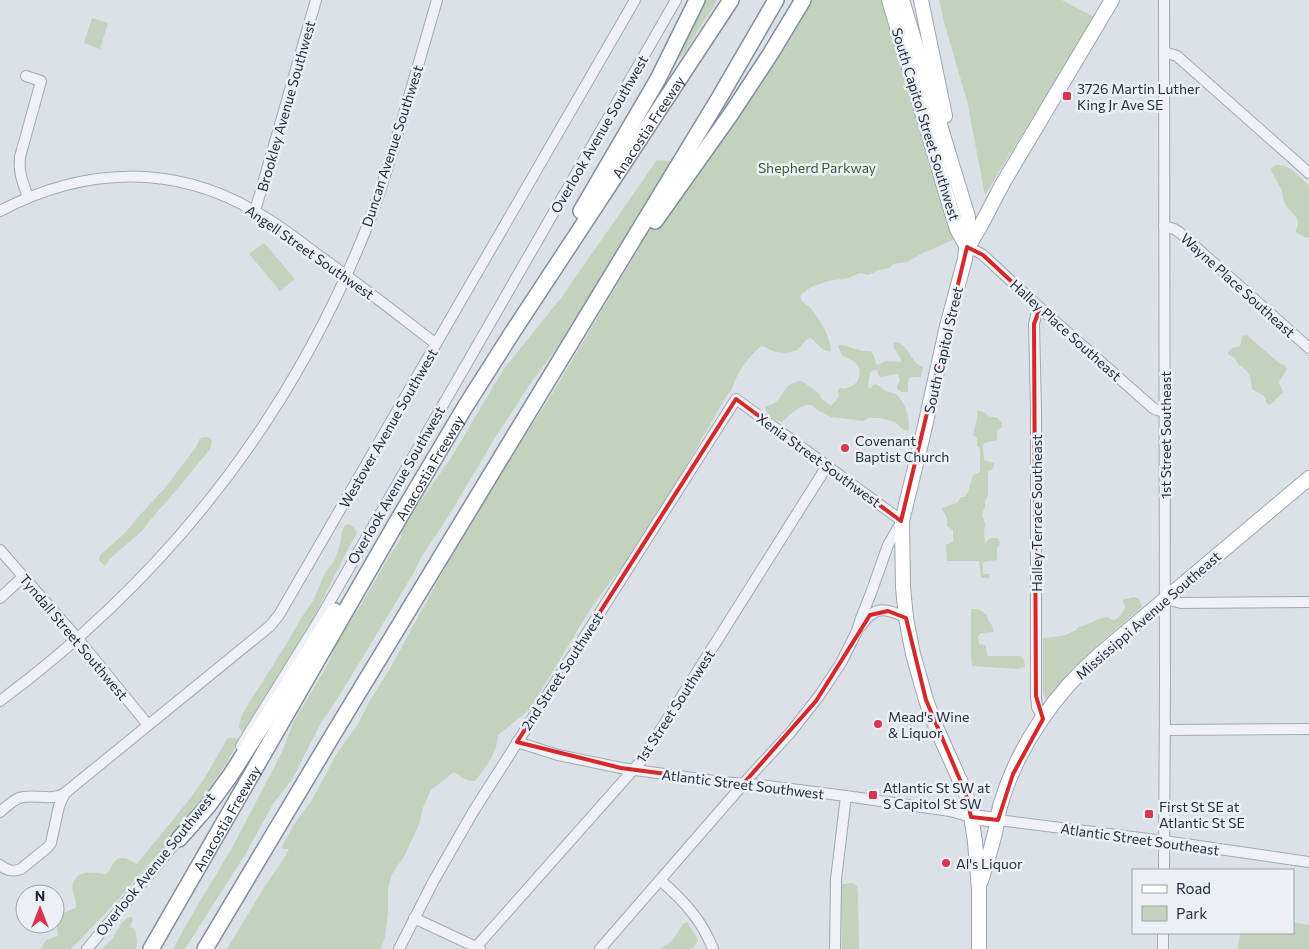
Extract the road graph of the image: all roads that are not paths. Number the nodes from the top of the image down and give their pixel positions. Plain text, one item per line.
1 (316, 0) edge
2 (437, 0) edge
3 (635, 0) edge
4 (676, 0) edge
5 (697, 0) edge
6 (731, 0) edge
7 (776, 0) edge
8 (803, 0) edge
9 (889, 0) edge
10 (902, 0) edge
11 (921, 0) edge
12 (1112, 0) edge
13 (1164, 0) edge
14 (1164, 52) junction
15 (26, 76) dead end
16 (953, 168) junction
17 (1309, 173) edge
18 (28, 197) junction
19 (0, 211) edge
20 (255, 211) junction
21 (1164, 226) junction
22 (967, 247) junction
23 (346, 274) junction
24 (545, 284) junction
25 (1040, 308) junction
26 (582, 324) junction
27 (436, 344) junction
28 (1309, 348) edge
29 (736, 399) joint
30 (1165, 412) junction
31 (828, 466) junction
32 (1309, 478) edge
33 (398, 520) junction
34 (902, 521) junction
35 (0, 550) edge
36 (24, 577) junction
37 (0, 598) edge
38 (1165, 599) junction
39 (1309, 602) edge
40 (906, 618) junction
41 (857, 631) junction
42 (78, 639) junction
43 (0, 701) edge
44 (1043, 718) junction
45 (148, 725) junction
46 (1309, 729) edge
47 (1165, 730) junction
48 (517, 742) junction
49 (632, 770) junction
50 (743, 784) junction
51 (66, 793) junction
52 (846, 796) junction
53 (0, 812) edge
54 (971, 817) junction
55 (998, 820) junction
56 (179, 839) junction
57 (1164, 841) junction
58 (1309, 862) edge
59 (0, 866) edge
60 (1164, 869) edge
61 (660, 880) junction
62 (979, 889) junction
63 (414, 918) junction
64 (1163, 934) edge
65 (208, 945) edge
66 (478, 948) edge
67 (87, 949) edge
68 (151, 949) edge
69 (399, 949) edge
70 (600, 949) edge
71 (713, 949) edge
72 (835, 949) edge
73 (979, 949) edge
74 (1163, 949) edge

1 - 20 street, Brookley Avenue Southwest
2 - 23 street, Duncan Avenue Southwest
3 - 27 street, Westover Avenue Southwest
4 - 56 street, Overlook Avenue Southwest
5 - 24 highway
6 - 24 highway, Anacostia Freeway
7 - 26 highway
8 - 26 highway
9 - 22 main road, South Capitol Street Southwest
10 - 16 main road
11 - 16 main road
12 - 22 main road
13 - 14 street, 1st Street Southeast
14 - 17 street
14 - 21 street, 1st Street Southeast
15 - 18 street
16 - 22 main road
18 - 19 street, Angell Street Southwest
18 - 20 street, Angell Street Southwest
20 - 23 street, Angell Street Southwest
21 - 28 street, Wayne Place Southeast
21 - 30 street, 1st Street Southeast
22 - 25 street, Halley Place Southeast
22 - 34 main road, South Capitol Street
23 - 27 street, Angell Street Southwest
23 - 42 street, Duncan Avenue Southwest
24 - 33 highway, Anacostia Freeway
25 - 30 street, Halley Place Southeast
25 - 44 street, Halley Terrace Southeast
26 - 65 highway
27 - 45 street, Westover Avenue Southwest
29 - 31 street, Xenia Street Southwest
29 - 48 street, 2nd Street Southwest
30 - 38 street, 1st Street Southeast
31 - 34 street, Xenia Street Southwest
31 - 49 street, 1st Street Southwest
32 - 38 main road, Mississippi Avenue Southeast
33 - 56 highway
33 - 68 highway, Anacostia Freeway
34 - 40 main road, South Capitol Street
34 - 41 street
35 - 36 street, Tyndall Street Southwest
36 - 37 street
36 - 42 street, Tyndall Street Southwest
38 - 39 street
38 - 44 main road, Mississippi Avenue Southeast
38 - 47 street, 1st Street Southeast
40 - 41 street
40 - 54 main road, South Capitol Street
41 - 50 street
42 - 43 street, Duncan Avenue Southwest
42 - 45 street, Tyndall Street Southwest
44 - 55 main road, Mississippi Avenue Southeast
45 - 51 street, Westover Avenue Southwest
46 - 47 street
47 - 57 street, 1st Street Southeast
48 - 49 street, Atlantic Street Southwest
48 - 63 street, 2nd Street Southwest
49 - 50 street, Atlantic Street Southwest
49 - 66 street, 1st Street Southwest
50 - 52 street, Atlantic Street Southwest
50 - 61 street
51 - 53 street
51 - 59 street, Westover Avenue Southwest
52 - 54 street, Atlantic Street Southwest
52 - 72 street
54 - 55 main road, Atlantic Street Southeast
54 - 62 main road, South Capitol Street
55 - 57 street, Atlantic Street Southeast
55 - 62 main road, Mississippi Avenue Southeast
56 - 67 street, Overlook Avenue Southwest
57 - 58 street, Atlantic Street Southeast
57 - 60 street, 1st Street Southeast
61 - 70 street
61 - 71 street
62 - 73 main road, South Capitol Street
63 - 66 street
63 - 69 street, 2nd Street Southwest
64 - 74 street

